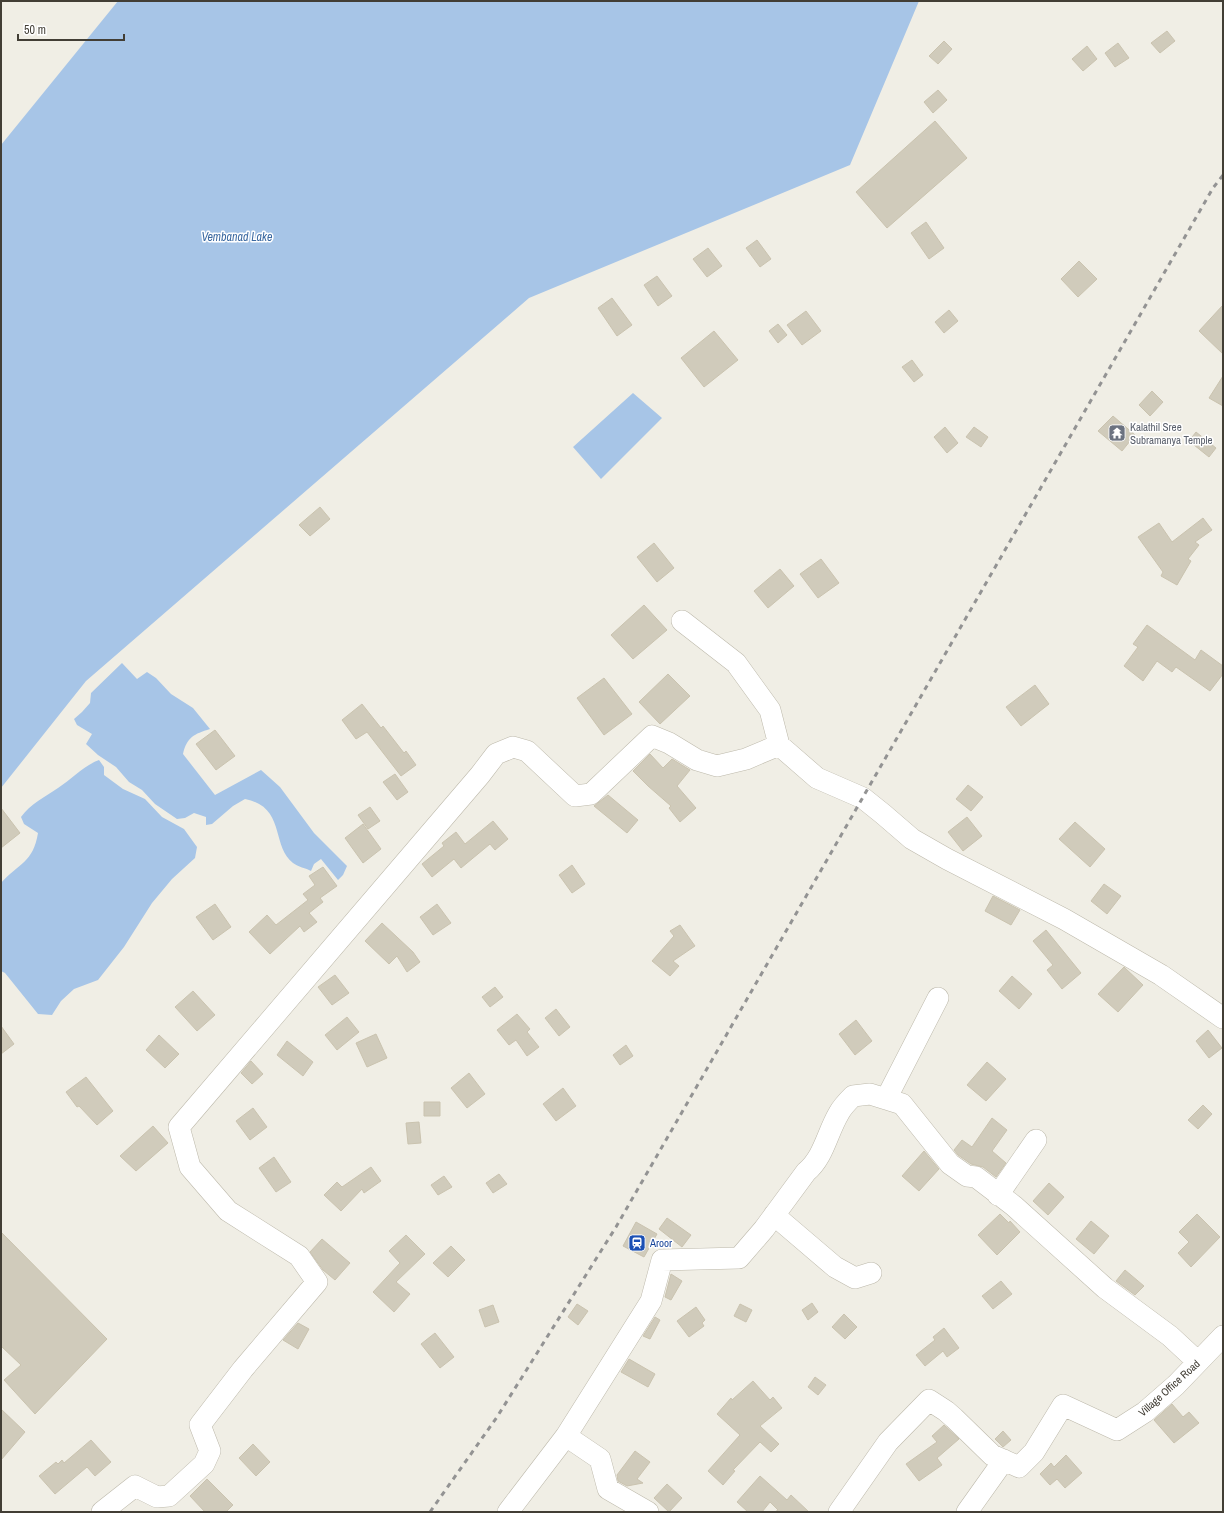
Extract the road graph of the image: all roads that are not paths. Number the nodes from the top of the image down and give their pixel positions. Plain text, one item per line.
1 (682, 621) dead end
2 (779, 745) junction
3 (938, 998) dead end
4 (1223, 1018) edge
5 (886, 1099) junction
6 (1036, 1140) dead end
7 (998, 1195) junction
8 (774, 1216) junction
9 (871, 1273) dead end
10 (1223, 1336) edge
11 (1198, 1362) junction
12 (566, 1436) junction
13 (1004, 1460) junction
14 (102, 1512) edge
15 (508, 1512) edge
16 (648, 1512) edge
17 (839, 1512) edge
18 (967, 1512) edge

1 - 2 street
2 - 4 street
2 - 14 street
3 - 5 street
5 - 7 street
5 - 8 street
6 - 7 street
7 - 11 street
8 - 9 street
8 - 12 street
10 - 11 street, Village Office Road
11 - 13 street, Village Office Road
12 - 15 street
12 - 16 street
13 - 17 street, Village Office Road
13 - 18 street

